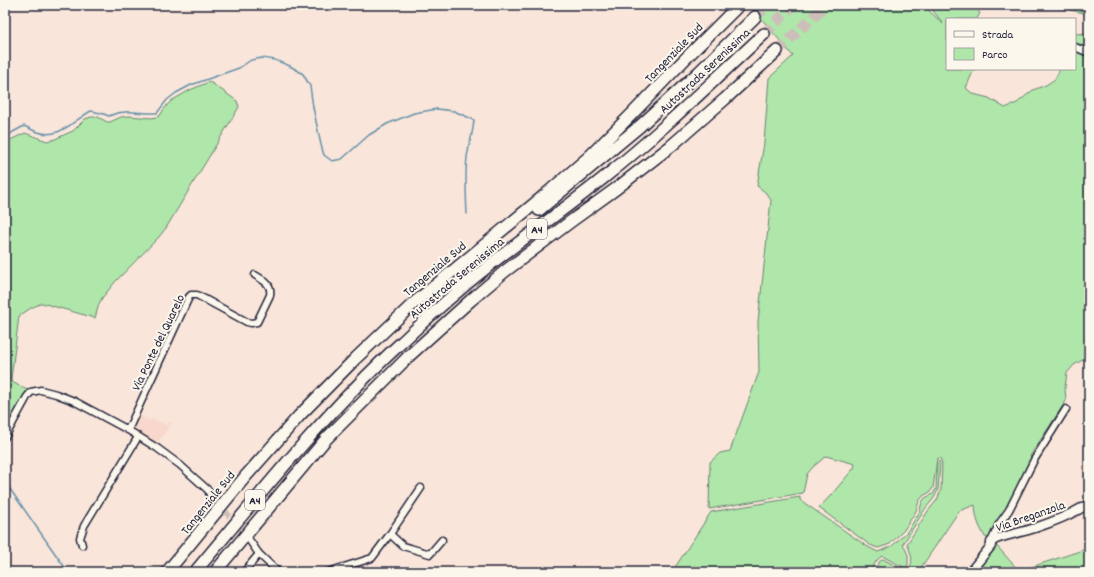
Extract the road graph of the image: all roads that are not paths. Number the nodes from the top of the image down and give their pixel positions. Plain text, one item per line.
1 (738, 5) edge
2 (755, 17) tunnel mouth
3 (764, 34) tunnel mouth
4 (1076, 47) edge
5 (777, 51) tunnel mouth
6 (1089, 52) edge
7 (255, 275) dead end
8 (1066, 409) dead end
9 (128, 430) junction
10 (5, 437) edge
11 (138, 437) junction
12 (421, 488) dead end
13 (215, 499) tunnel mouth
14 (1089, 504) edge
15 (390, 534) junction
16 (442, 540) dead end
17 (250, 541) tunnel mouth
18 (991, 542) junction
19 (82, 545) dead end
20 (259, 554) junction
21 (167, 572) edge
22 (176, 572) edge
23 (195, 572) edge
24 (215, 572) edge
25 (244, 572) edge
26 (278, 572) edge
27 (328, 572) edge
28 (970, 572) edge

1 - 21 highway, Tangenziale Sud
2 - 22 highway, Tangenziale Sud
3 - 23 highway, Autostrada Serenissima / A4
4 - 6 street
5 - 24 highway, Autostrada Serenissima / A4
7 - 9 street, Via Ponte del Quarelo
8 - 18 street
9 - 10 street
9 - 11 street
11 - 13 street
11 - 19 street
12 - 15 street
14 - 18 street, Via Breganzola
15 - 16 street
15 - 27 street
17 - 20 street
18 - 28 street, Via Breganzola
20 - 25 street
20 - 26 street

